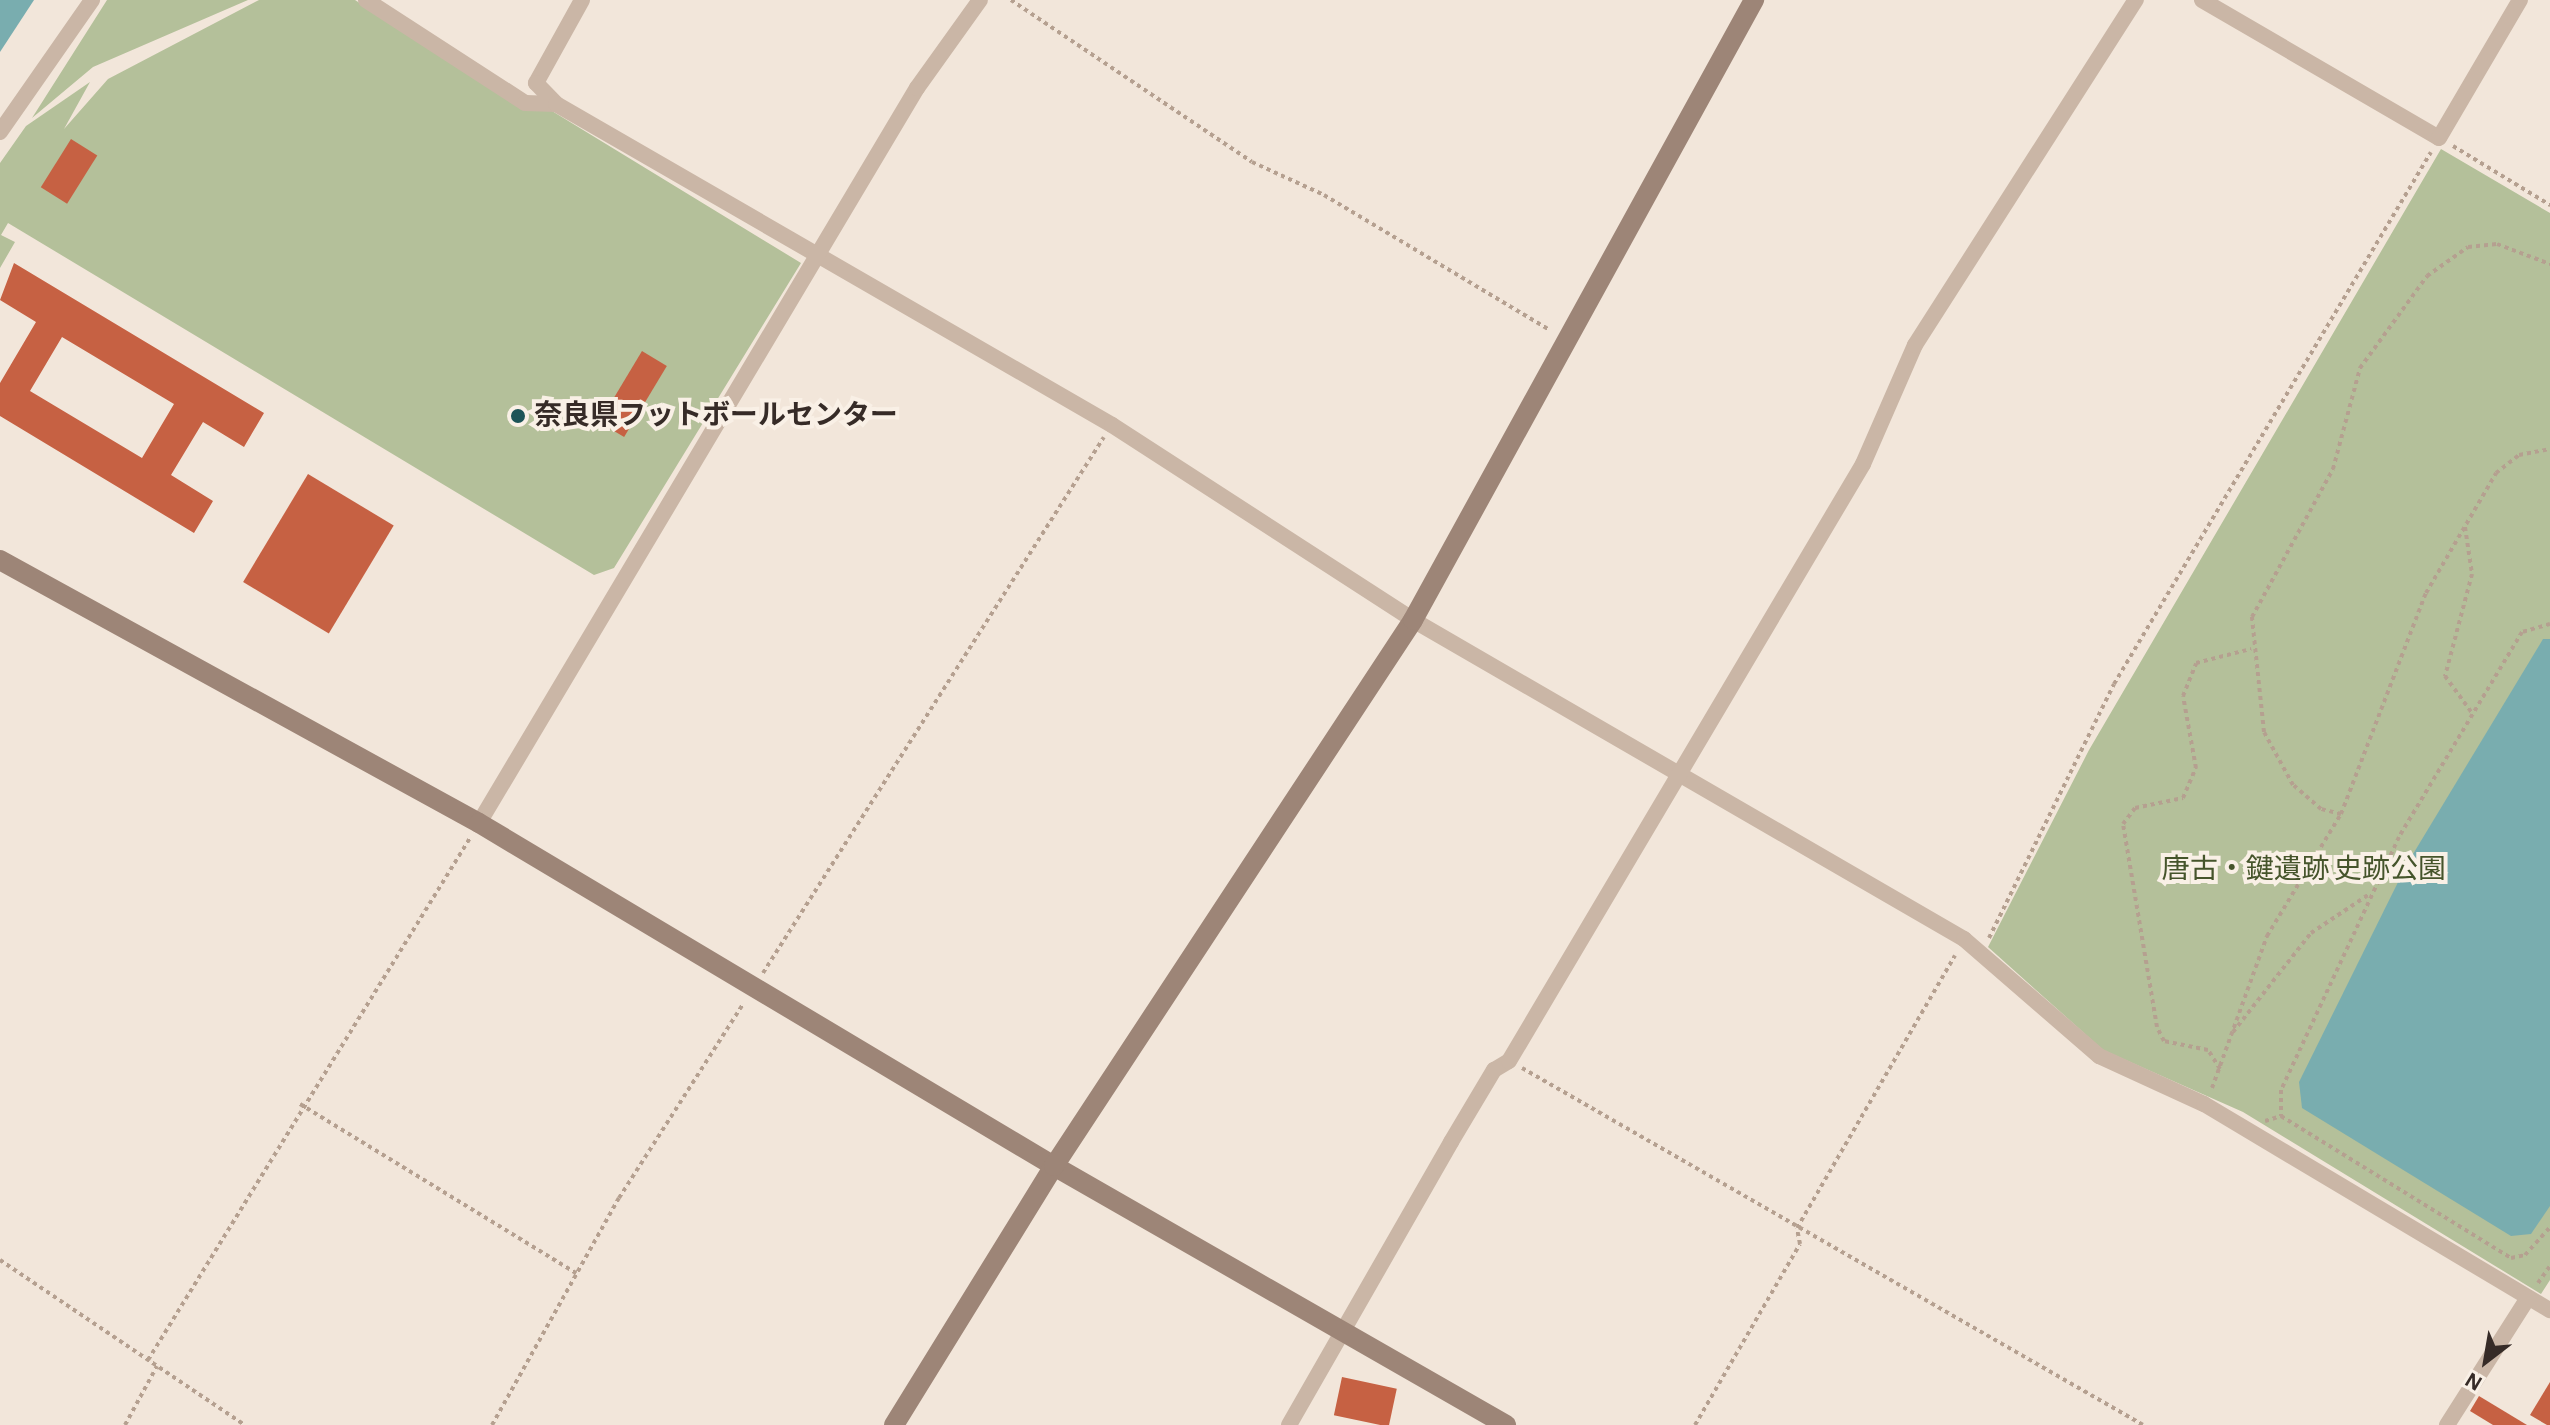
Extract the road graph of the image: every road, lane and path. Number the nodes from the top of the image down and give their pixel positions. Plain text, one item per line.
1 (92, 0) edge
2 (366, 0) edge
3 (582, 0) edge
4 (980, 0) edge
5 (1011, 0) edge
6 (1754, 0) edge
7 (2136, 0) edge
8 (2202, 0) edge
9 (2520, 0) edge
10 (556, 104) junction
11 (0, 132) edge
12 (2439, 138) junction
13 (2550, 205) edge
14 (818, 259) junction
15 (2550, 264) edge
16 (1569, 341) junction
17 (1112, 425) junction
18 (2550, 449) edge
19 (2465, 527) junction
20 (0, 560) edge
21 (1413, 620) junction
22 (2550, 624) edge
23 (2251, 649) junction
24 (2472, 713) junction
25 (1678, 776) junction
26 (2341, 814) junction
27 (479, 823) junction
28 (2370, 894) junction
29 (1964, 939) junction
30 (1981, 951) junction
31 (755, 986) junction
32 (2230, 1036) junction
33 (1509, 1061) junction
34 (2220, 1069) junction
35 (300, 1104) junction
36 (2204, 1104) junction
37 (1054, 1166) junction
38 (2550, 1227) edge
39 (1797, 1228) junction
40 (0, 1260) edge
41 (576, 1273) junction
42 (2528, 1298) junction
43 (2550, 1310) edge
44 (1349, 1331) junction
45 (148, 1360) junction
46 (157, 1366) junction
47 (125, 1425) edge
48 (245, 1425) edge
49 (492, 1425) edge
50 (894, 1425) edge
51 (1289, 1425) edge
52 (1506, 1425) edge
53 (1695, 1425) edge
54 (2143, 1425) edge
55 (2447, 1425) edge

1 - 11 street
2 - 10 street
3 - 10 street
4 - 14 street
5 - 16 path
6 - 16 street
7 - 25 street
8 - 12 street
9 - 12 street
10 - 14 street
12 - 13 path
12 - 30 path
14 - 17 street
14 - 27 street
15 - 23 path
16 - 21 street
17 - 21 street
17 - 31 path
18 - 19 path
19 - 24 path
19 - 26 path
20 - 27 street
21 - 25 street
21 - 37 street
22 - 24 path
23 - 26 path
23 - 34 path
24 - 28 path
25 - 29 street
25 - 33 street
26 - 32 path
27 - 31 street
27 - 35 path
28 - 32 path
28 - 38 path
29 - 30 street
29 - 39 path
30 - 36 street
31 - 37 street
31 - 41 path
32 - 34 path
33 - 39 path
33 - 44 street
34 - 36 path
35 - 41 path
35 - 45 path
36 - 42 street
37 - 44 street
37 - 50 street
39 - 53 path
39 - 54 path
40 - 45 path
41 - 49 path
42 - 43 street
42 - 55 street
44 - 51 street
44 - 52 street
45 - 46 path
46 - 47 path
46 - 48 path

